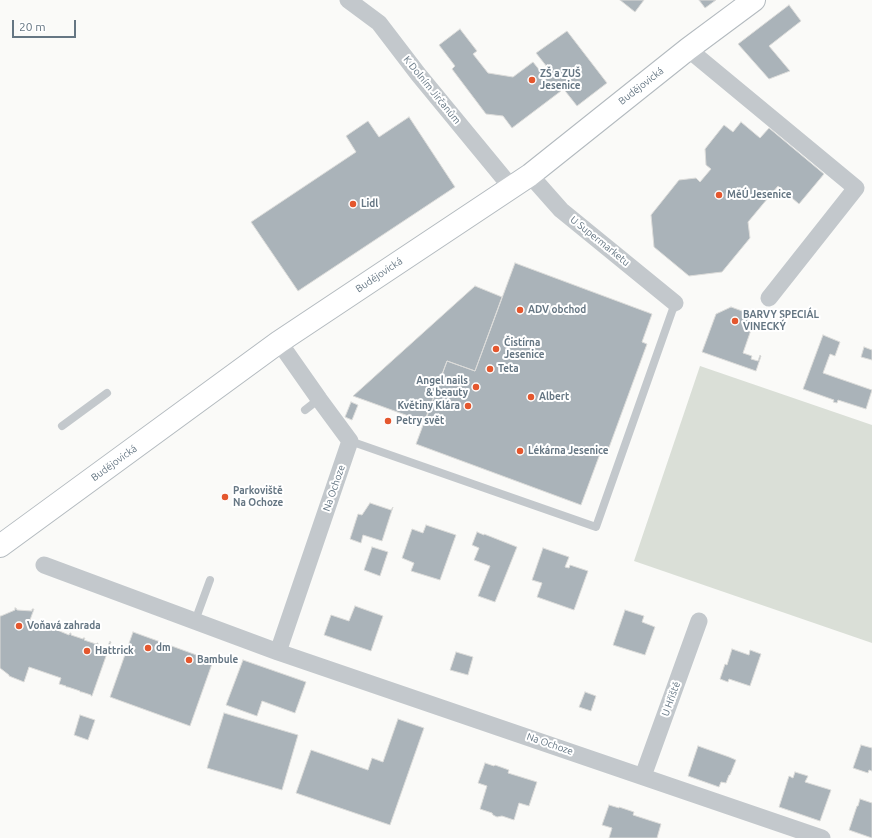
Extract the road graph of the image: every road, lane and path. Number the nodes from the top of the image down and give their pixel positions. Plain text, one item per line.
1 (348, 0) edge
2 (754, 0) edge
3 (688, 49) junction
4 (530, 175) junction
5 (511, 187) junction
6 (769, 298) dead end
7 (675, 303) joint
8 (279, 342) junction
9 (107, 393) dead end
10 (319, 399) junction
11 (305, 410) dead end
12 (62, 426) dead end
13 (350, 441) junction
14 (0, 546) edge
15 (44, 566) dead end
16 (210, 580) dead end
17 (195, 621) junction
18 (699, 622) dead end
19 (278, 652) junction
20 (643, 776) junction
21 (822, 838) edge

1 - 5 street, K Dolním Jirčanům
2 - 3 main road, Budějovická
3 - 4 main road, Budějovická
3 - 6 street
4 - 5 main road, Budějovická
4 - 7 street, U Supermarketu
5 - 8 main road, Budějovická
7 - 13 lane
8 - 10 street
8 - 14 main road, Budějovická
9 - 12 lane
10 - 11 lane
10 - 13 street
13 - 19 street, Na Ochoze
15 - 17 street, Na Ochoze
16 - 17 lane
17 - 19 street, Na Ochoze
18 - 20 street, U Hřiště
19 - 20 street, Na Ochoze
20 - 21 street, Na Ochoze

